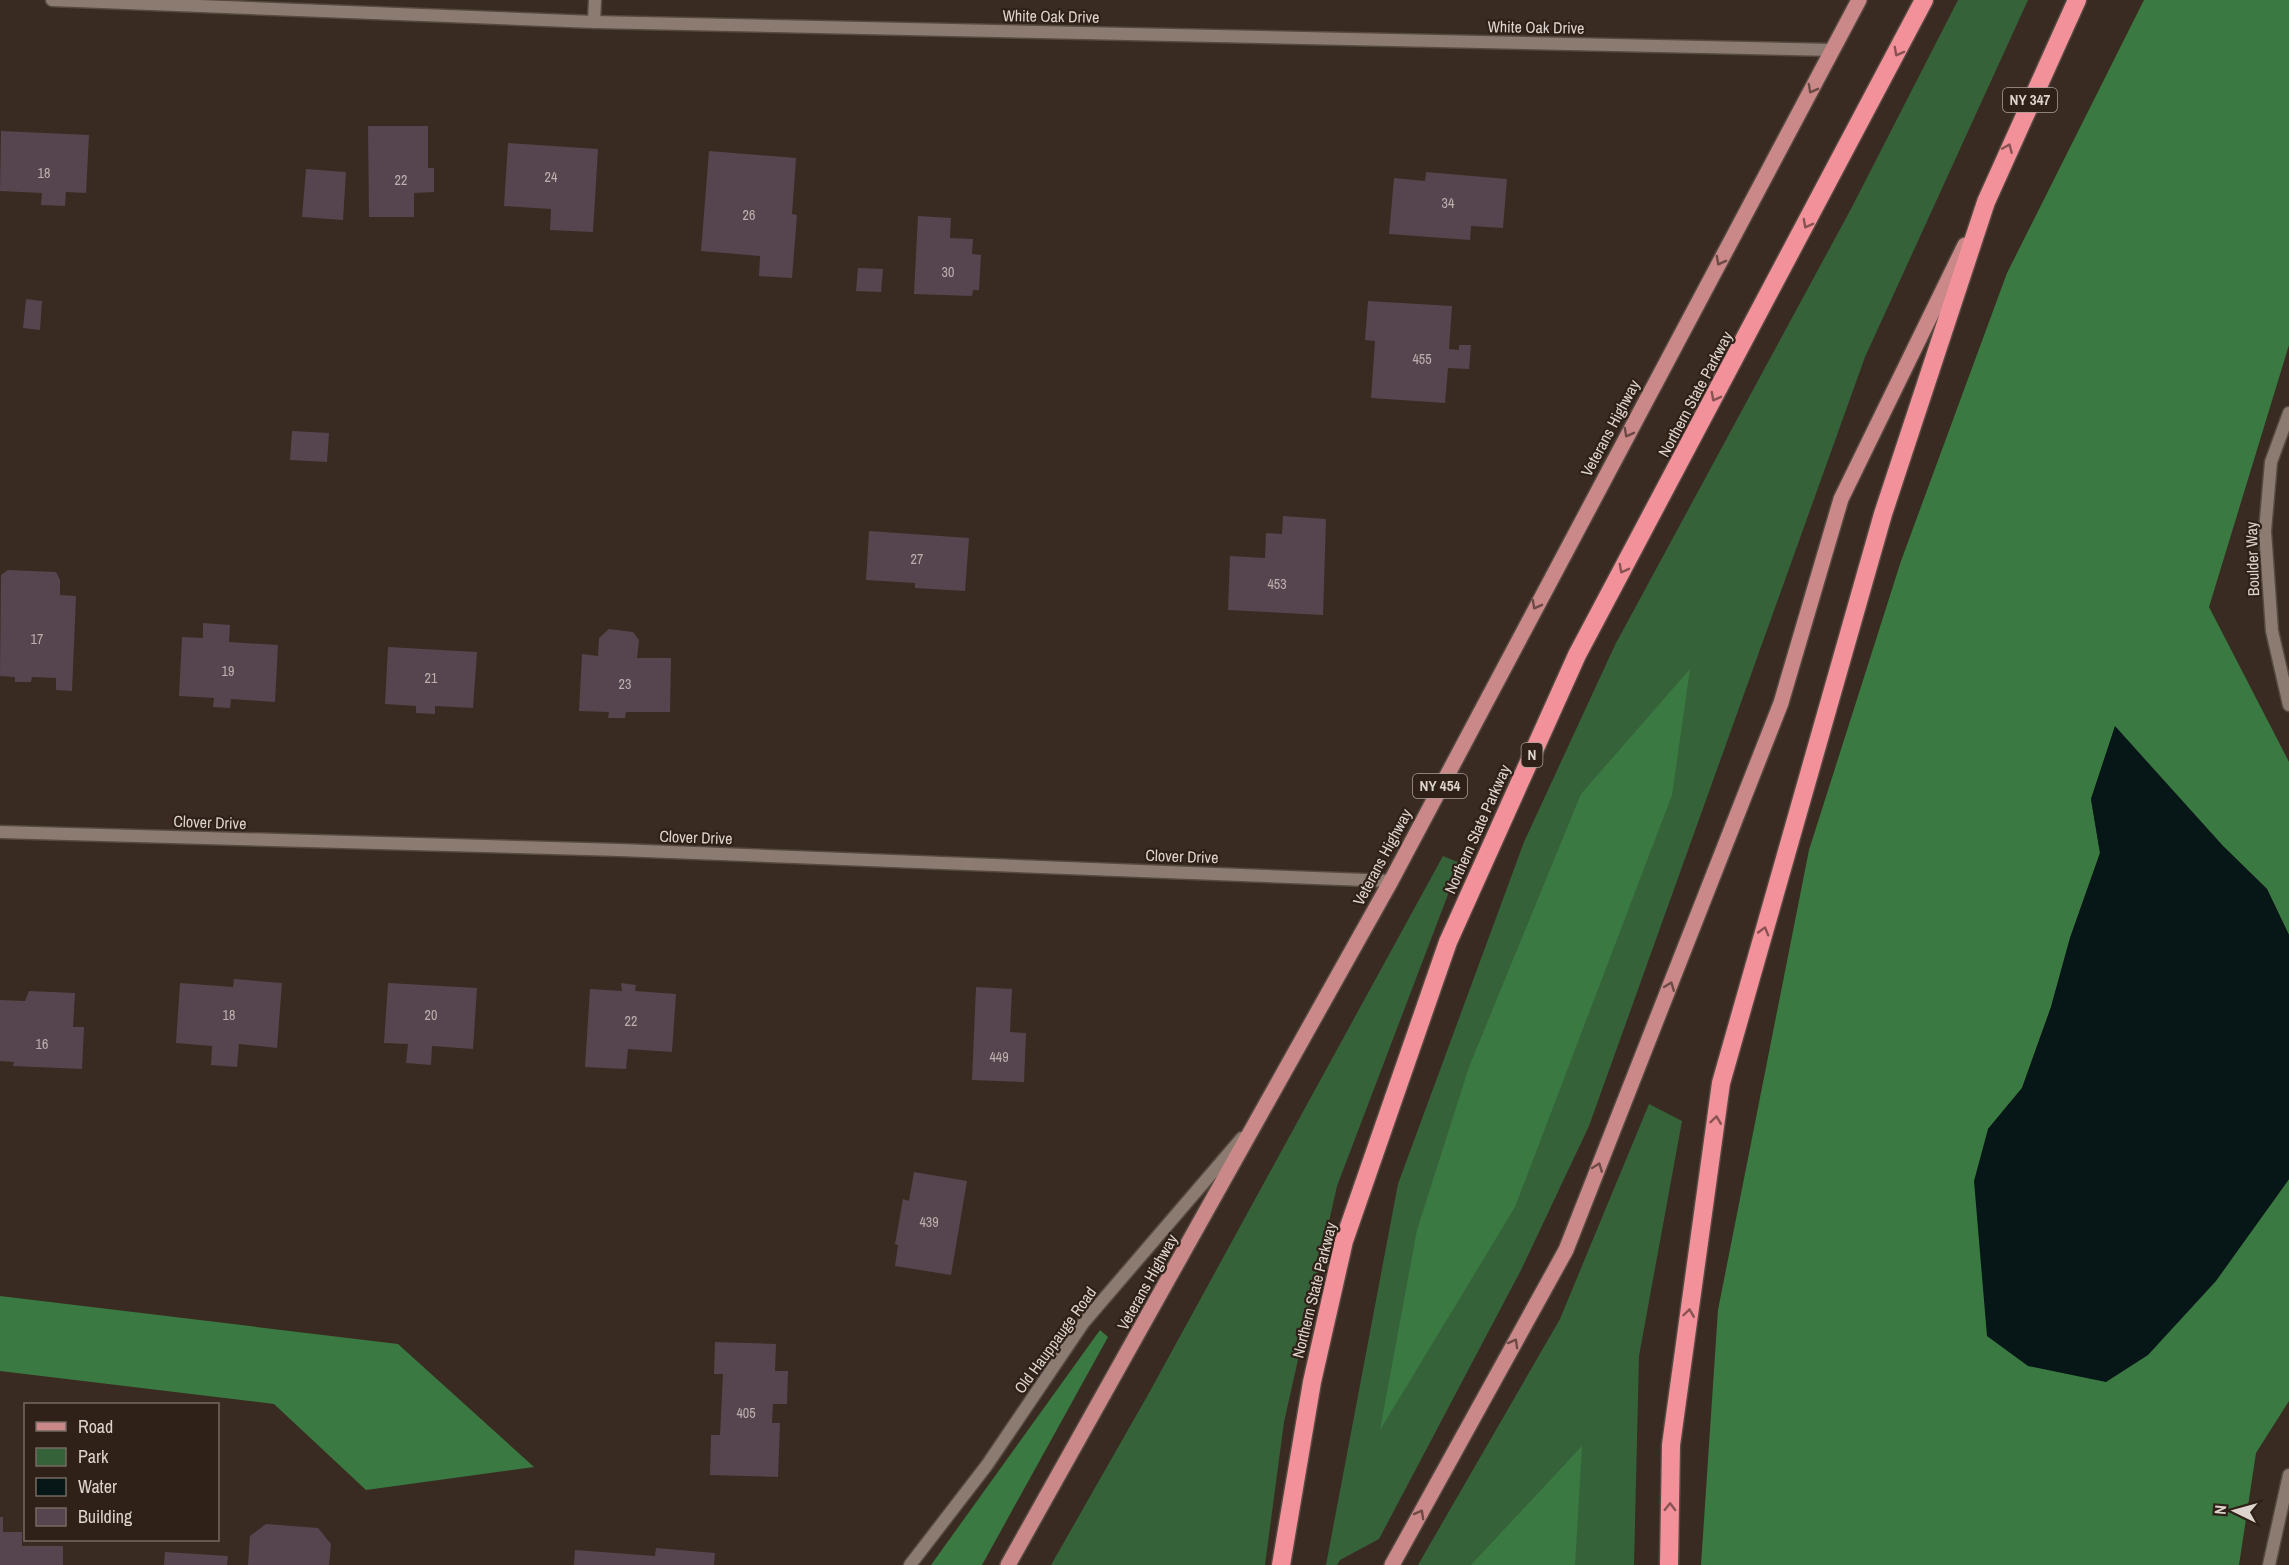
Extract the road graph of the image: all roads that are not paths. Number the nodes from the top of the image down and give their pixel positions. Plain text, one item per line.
1 (52, 0) edge
2 (595, 0) edge
3 (1859, 0) edge
4 (1924, 0) edge
5 (2077, 0) edge
6 (594, 22) junction
7 (1833, 50) junction
8 (1986, 202) junction
9 (2289, 413) edge
10 (2289, 705) edge
11 (0, 832) edge
12 (1390, 881) junction
13 (1260, 1117) junction
14 (2289, 1475) edge
15 (910, 1565) edge
16 (1008, 1565) edge
17 (1281, 1565) edge
18 (1392, 1565) edge
19 (1670, 1565) edge
20 (2269, 1565) edge

1 - 6 street, White Oak Drive
2 - 6 street
3 - 7 main road, Veterans Highway / NY 454
4 -> 17 highway, Northern State Parkway / N
8 -> 5 highway, NY 347
6 - 7 street, White Oak Drive
7 -> 12 main road, Veterans Highway / NY 454
18 -> 8 main road
19 -> 8 highway
9 - 10 street, Boulder Way
11 - 12 street, Clover Drive
12 - 13 main road, Veterans Highway / NY 454
13 - 15 street, Old Hauppauge Road
13 - 16 main road, Veterans Highway / NY 454
14 - 20 street

